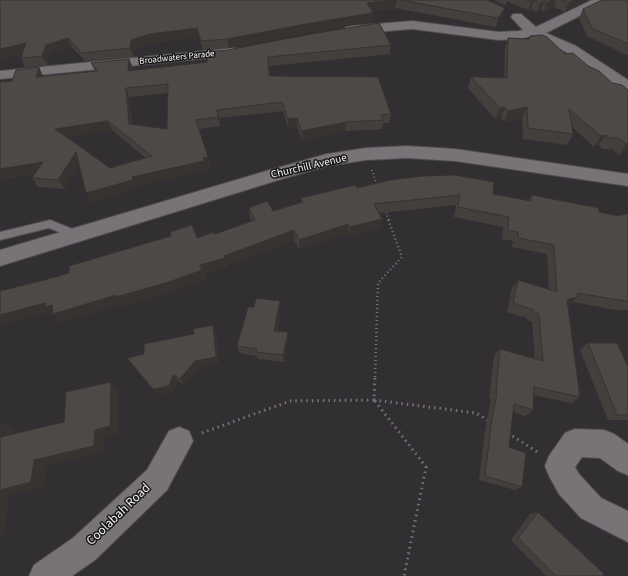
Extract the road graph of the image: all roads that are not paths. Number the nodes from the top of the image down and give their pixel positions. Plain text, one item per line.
1 (601, 0) edge
2 (511, 14) dead end
3 (541, 29) junction
4 (340, 32) edge
5 (248, 50) edge
6 (0, 75) edge
7 (628, 87) edge
8 (628, 180) edge
9 (76, 235) junction
10 (0, 236) edge
11 (0, 258) edge
12 (179, 441) road end
13 (628, 461) edge
14 (628, 527) edge
15 (45, 576) edge

1 - 3 street
2 - 3 street
3 - 4 street
3 - 7 street
5 - 6 street, Broadwaters Parade
8 - 9 street, Churchill Avenue
9 - 10 lane
9 - 11 street, Churchill Avenue
12 - 15 street, Coolabah Road
13 - 14 street

